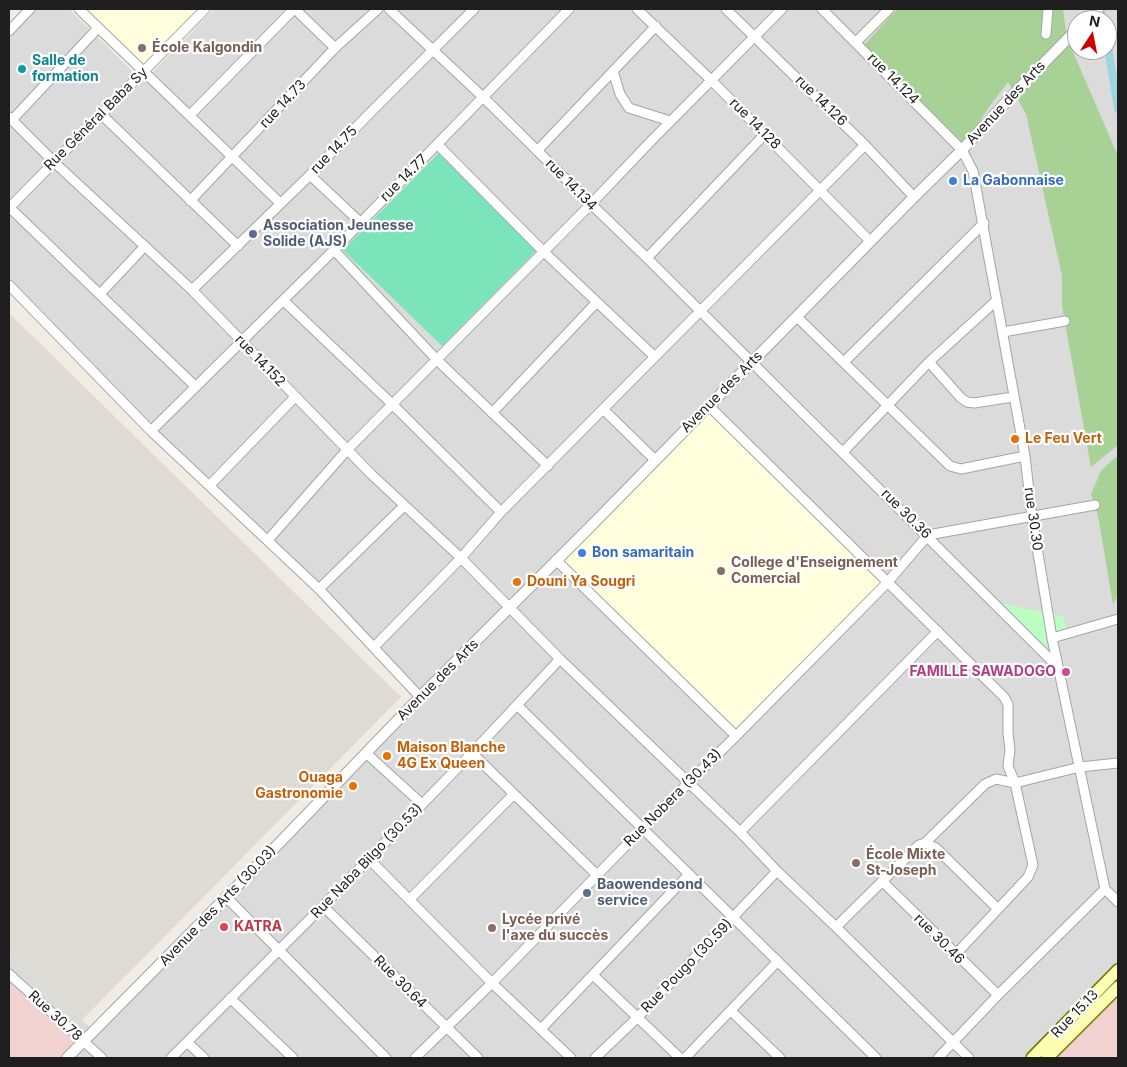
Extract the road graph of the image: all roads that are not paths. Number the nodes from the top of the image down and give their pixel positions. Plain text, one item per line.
1 (30, 9) edge
2 (79, 9) edge
3 (205, 9) edge
4 (294, 9) edge
5 (378, 9) edge
6 (389, 9) edge
7 (474, 9) edge
8 (569, 9) edge
9 (637, 9) edge
10 (726, 9) edge
11 (782, 9) edge
12 (822, 9) edge
13 (889, 9) edge
14 (1048, 9) edge
15 (656, 26) junction
16 (98, 28) junction
17 (9, 31) edge
18 (1046, 34) dead end
19 (754, 36) junction
20 (1067, 39) edge
21 (856, 42) junction
22 (335, 48) junction
23 (432, 50) junction
24 (143, 71) junction
25 (613, 71) junction
26 (711, 80) junction
27 (483, 96) junction
28 (101, 114) junction
29 (190, 115) junction
30 (10, 118) edge
31 (670, 121) junction
32 (765, 134) junction
33 (438, 144) junction
34 (865, 145) junction
35 (962, 150) junction
36 (537, 151) junction
37 (233, 157) junction
38 (54, 162) junction
39 (310, 175) junction
40 (819, 190) junction
41 (914, 197) junction
42 (190, 201) junction
43 (280, 203) junction
44 (591, 204) junction
45 (9, 208) edge
46 (360, 223) junction
47 (984, 223) junction
48 (870, 241) junction
49 (145, 246) junction
50 (238, 246) junction
51 (334, 250) junction
52 (543, 251) junction
53 (647, 258) junction
54 (9, 285) edge
55 (192, 290) junction
56 (100, 294) junction
57 (997, 300) junction
58 (284, 301) junction
59 (596, 303) junction
60 (701, 312) junction
61 (797, 317) junction
62 (1065, 321) dead end
63 (1003, 332) junction
64 (242, 342) junction
65 (656, 357) junction
66 (436, 360) junction
67 (751, 362) junction
68 (844, 362) junction
69 (929, 362) junction
70 (196, 387) junction
71 (295, 397) junction
72 (1013, 397) junction
73 (392, 404) junction
74 (709, 406) junction
75 (888, 406) junction
76 (604, 410) junction
77 (492, 413) junction
78 (152, 431) junction
79 (347, 450) junction
80 (843, 452) junction
81 (1025, 456) junction
82 (655, 460) junction
83 (548, 466) junction
84 (210, 485) junction
85 (1095, 505) dead end
86 (404, 506) junction
87 (501, 512) junction
88 (1032, 517) junction
89 (928, 535) junction
90 (268, 540) junction
91 (461, 558) junction
92 (556, 560) junction
93 (887, 583) junction
94 (319, 589) junction
95 (510, 608) junction
96 (1118, 619) edge
97 (938, 631) junction
98 (1052, 638) junction
99 (374, 647) junction
100 (560, 659) junction
101 (1058, 667) junction
102 (420, 697) junction
103 (517, 705) junction
104 (736, 736) junction
105 (366, 753) junction
106 (472, 753) junction
107 (1118, 763) edge
108 (1080, 767) junction
109 (687, 783) junction
110 (1015, 783) junction
111 (514, 794) junction
112 (422, 804) junction
113 (642, 829) junction
114 (740, 832) junction
115 (925, 843) junction
116 (369, 859) junction
117 (777, 871) junction
118 (689, 874) junction
119 (597, 875) junction
120 (882, 881) junction
121 (1106, 889) junction
122 (226, 897) junction
123 (410, 899) junction
124 (1118, 902) edge
125 (323, 906) junction
126 (998, 909) junction
127 (734, 917) junction
128 (836, 927) junction
129 (279, 951) junction
130 (955, 954) junction
131 (778, 961) junction
132 (1118, 970) edge
133 (9, 974) edge
134 (593, 975) junction
135 (492, 982) junction
136 (1118, 987) edge
137 (998, 995) junction
138 (230, 998) junction
139 (731, 1011) junction
140 (637, 1018) junction
141 (446, 1028) junction
142 (541, 1029) junction
143 (84, 1041) junction
144 (187, 1042) junction
145 (954, 1043) junction
146 (67, 1058) edge
147 (102, 1058) edge
148 (171, 1058) edge
149 (204, 1058) edge
150 (293, 1058) edge
151 (386, 1058) edge
152 (415, 1058) edge
153 (478, 1058) edge
154 (571, 1058) edge
155 (596, 1058) edge
156 (680, 1058) edge
157 (685, 1058) edge
158 (780, 1058) edge
159 (876, 1058) edge
160 (938, 1058) edge
161 (969, 1058) edge
162 (1032, 1058) edge
163 (1047, 1058) edge

1 - 17 street
2 - 16 street
3 - 24 street, Rue Général Baba Sy
4 - 22 street
4 - 29 street
5 - 22 street, rue 14.73
6 - 23 street, rue 14.134
7 - 23 street, rue 14.75
8 - 27 street, rue 14.77
9 - 15 street, rue 14.128
10 - 19 street, rue 14.126
11 - 19 street
12 - 21 street, rue 14.124
13 - 21 street
14 - 18 street
15 - 25 street
15 - 26 street, rue 14.128
16 - 24 street
16 - 30 street
19 - 26 street
19 - 34 street, rue 14.126
20 - 35 street, Avenue des Arts
21 - 35 street, rue 14.124
22 - 37 street, rue 14.73
23 - 27 street, rue 14.134
23 - 39 street, rue 14.75
24 - 28 street, Rue Général Baba Sy
24 - 29 street
25 - 31 street
25 - 36 street
26 - 31 street
26 - 32 street, rue 14.128
27 - 33 street, rue 14.77
27 - 36 street, rue 14.134
28 - 38 street, Rue Général Baba Sy
28 - 42 street
29 - 37 street
30 - 38 street, rue 14.152
31 - 44 street
32 - 40 street, rue 14.128
32 - 53 street
33 - 46 street, rue 14.77
33 - 52 street
34 - 40 street
34 - 41 street, rue 14.126
35 - 41 street, Avenue des Arts
35 - 47 street, rue 30.30
36 - 44 street, rue 14.134
37 - 42 street, rue 14.73
37 - 43 street
38 - 45 street, Rue Général Baba Sy
38 - 49 street, rue 14.152
39 - 43 street, rue 14.75
39 - 46 street
40 - 48 street, rue 14.128
40 - 60 street
41 - 48 street, Avenue des Arts
42 - 50 street
43 - 50 street, rue 14.75
44 - 52 street
44 - 53 street, rue 14.134
45 - 56 street
46 - 51 street, rue 14.77
47 - 57 street, rue 30.30
47 - 68 street
48 - 61 street, Avenue des Arts
49 - 55 street, rue 14.152
49 - 56 street
50 - 55 street, rue 14.75
51 - 58 street, rue 14.77
51 - 66 street
52 - 59 street
52 - 66 street
53 - 60 street, rue 14.134
54 - 78 street
55 - 64 street, rue 14.152
56 - 70 street
57 - 63 street, rue 30.30
57 - 69 street
58 - 64 street, rue 14.77
58 - 73 street
59 - 65 street
59 - 77 street
60 - 65 street
60 - 67 street, rue 14.134
61 - 67 street, Avenue des Arts
61 - 68 street
62 - 63 street
63 - 72 street, rue 30.30
64 - 70 street, rue 14.77
64 - 71 street, rue 14.152
65 - 76 street
66 - 73 street
66 - 77 street
67 - 74 street, Avenue des Arts
67 - 80 street, rue 30.36
68 - 75 street
69 - 72 street
69 - 75 street
70 - 78 street, rue 14.77
71 - 79 street, rue 14.152
71 - 84 street
72 - 81 street, rue 30.30
73 - 79 street
73 - 87 street
74 - 82 street, Avenue des Arts
74 - 93 street
75 - 80 street
75 - 81 street
76 - 82 street
76 - 83 street
77 - 83 street
78 - 84 street
79 - 86 street, rue 14.152
79 - 90 street
80 - 89 street, rue 30.36
81 - 88 street, rue 30.30
82 - 92 street, Avenue des Arts
83 - 87 street
84 - 90 street
85 - 88 street
86 - 91 street, rue 14.152
86 - 94 street
87 - 91 street
88 - 89 street
88 - 98 street, rue 30.30
89 - 93 street, Rue Nobera (30.43)
89 - 101 street, rue 30.36
90 - 94 street
91 - 95 street, rue 14.152
91 - 99 street
92 - 95 street, Avenue des Arts
92 - 104 street
93 - 97 street
93 - 104 street, Rue Nobera (30.43)
94 - 99 street
95 - 100 street, rue 14.152
95 - 102 street, Avenue des Arts
96 - 98 street
97 - 110 street
97 - 114 street
98 - 101 street, rue 30.30
99 - 102 street
100 - 103 street, Rue Naba Bilgo (30.53)
100 - 109 street, rue 14.152
101 - 108 street, rue 30.30
102 - 105 street, Avenue des Arts
103 - 106 street, Rue Naba Bilgo (30.53)
103 - 113 street
104 - 109 street, Rue Nobera (30.43)
105 - 112 street
105 - 122 street, Avenue des Arts (30.03)
106 - 111 street
106 - 112 street, Rue Naba Bilgo (30.53)
107 - 108 street
108 - 110 street
108 - 121 street, rue 30.30
109 - 113 street, Rue Nobera (30.43)
109 - 114 street, rue 14.152
110 - 115 street
110 - 126 street
111 - 119 street
111 - 123 street
112 - 116 street, Rue Naba Bilgo (30.53)
113 - 118 street
113 - 119 street, Rue Nobera (30.43)
114 - 117 street, rue 14.152
115 - 120 street
115 - 126 street
116 - 123 street
116 - 125 street, Rue Naba Bilgo (30.53)
117 - 127 street, Rue Pougo (30.59)
117 - 128 street, rue 14.152
118 - 127 street
118 - 134 street
119 - 135 street, Rue Nobera (30.43)
120 - 128 street
120 - 130 street, rue 30.46
121 - 124 street
121 - 137 street
122 - 129 street
122 - 143 street, Avenue des Arts (30.03)
123 - 135 street
125 - 129 street, Rue Naba Bilgo (30.53)
125 - 141 street, Rue 30.64
126 - 130 street
127 - 131 street
127 - 140 street, Rue Pougo (30.59)
128 - 145 street, rue 14.152
129 - 138 street, Rue Naba Bilgo (30.53)
129 - 151 street
130 - 137 street, rue 30.46
131 - 139 street
131 - 159 street
132 - 162 main road, Rue 15.13
133 - 143 street, Rue 30.78
134 - 140 street
134 - 142 street
135 - 141 street, Rue Nobera (30.43)
135 - 142 street
136 - 163 main road
137 - 145 street
138 - 144 street, Rue Naba Bilgo (30.53)
138 - 150 street
139 - 157 street
139 - 158 street
140 - 155 street, Rue Pougo (30.59)
140 - 156 street
141 - 152 street, Rue Nobera (30.43)
141 - 153 street, Rue 30.64
142 - 154 street
143 - 146 street, Avenue des Arts (30.03)
143 - 147 street, Rue 30.78
144 - 148 street, Rue Naba Bilgo (30.53)
144 - 149 street
145 - 160 street
145 - 161 street, rue 14.152

